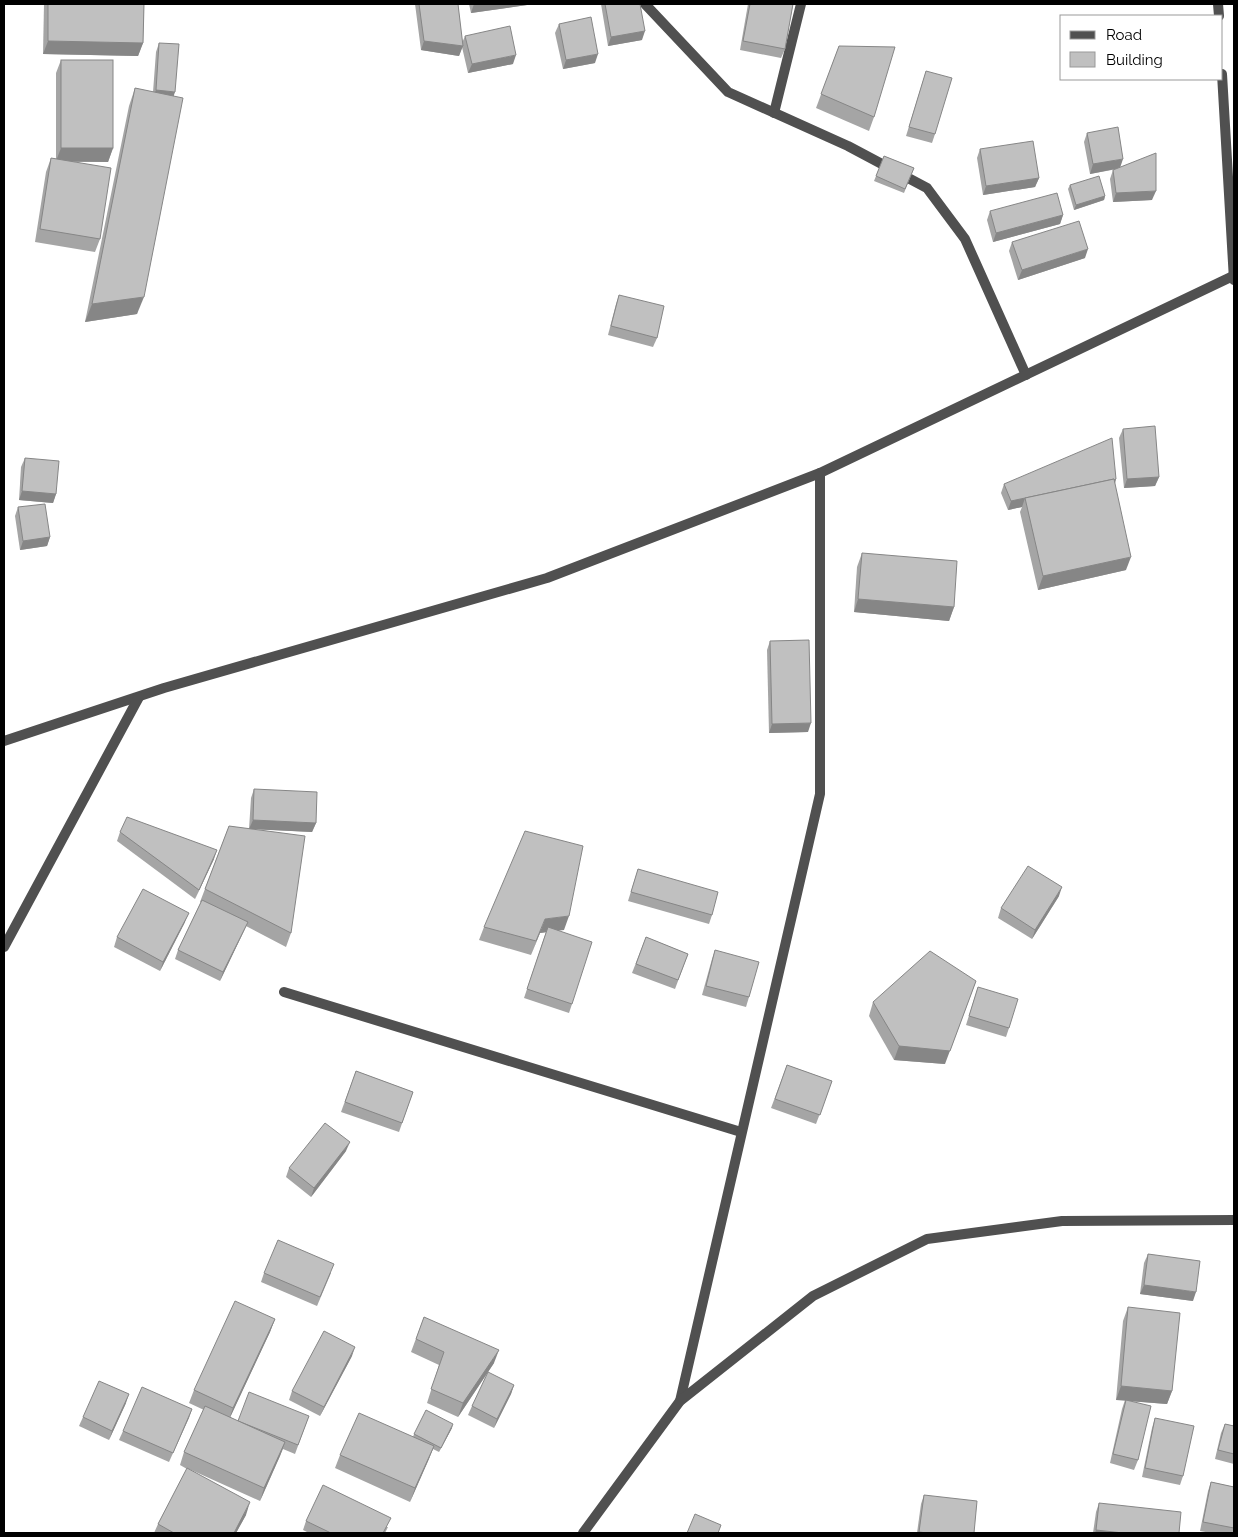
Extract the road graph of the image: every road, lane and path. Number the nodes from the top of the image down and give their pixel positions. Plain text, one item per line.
1 (645, 4) edge
2 (801, 4) edge
3 (1222, 80) edge
4 (774, 113) junction
5 (1234, 278) edge
6 (1026, 375) junction
7 (820, 473) junction
8 (139, 696) junction
9 (4, 740) edge
10 (4, 947) edge
11 (284, 992) dead end
12 (742, 1132) junction
13 (1234, 1220) edge
14 (680, 1401) junction
15 (584, 1533) edge

1 - 4 street
2 - 4 street
3 - 5 street
4 - 6 street
5 - 6 street
6 - 7 street
7 - 8 street
7 - 12 street
8 - 9 street
8 - 10 street
11 - 12 street
12 - 14 street
13 - 14 street
14 - 15 street

